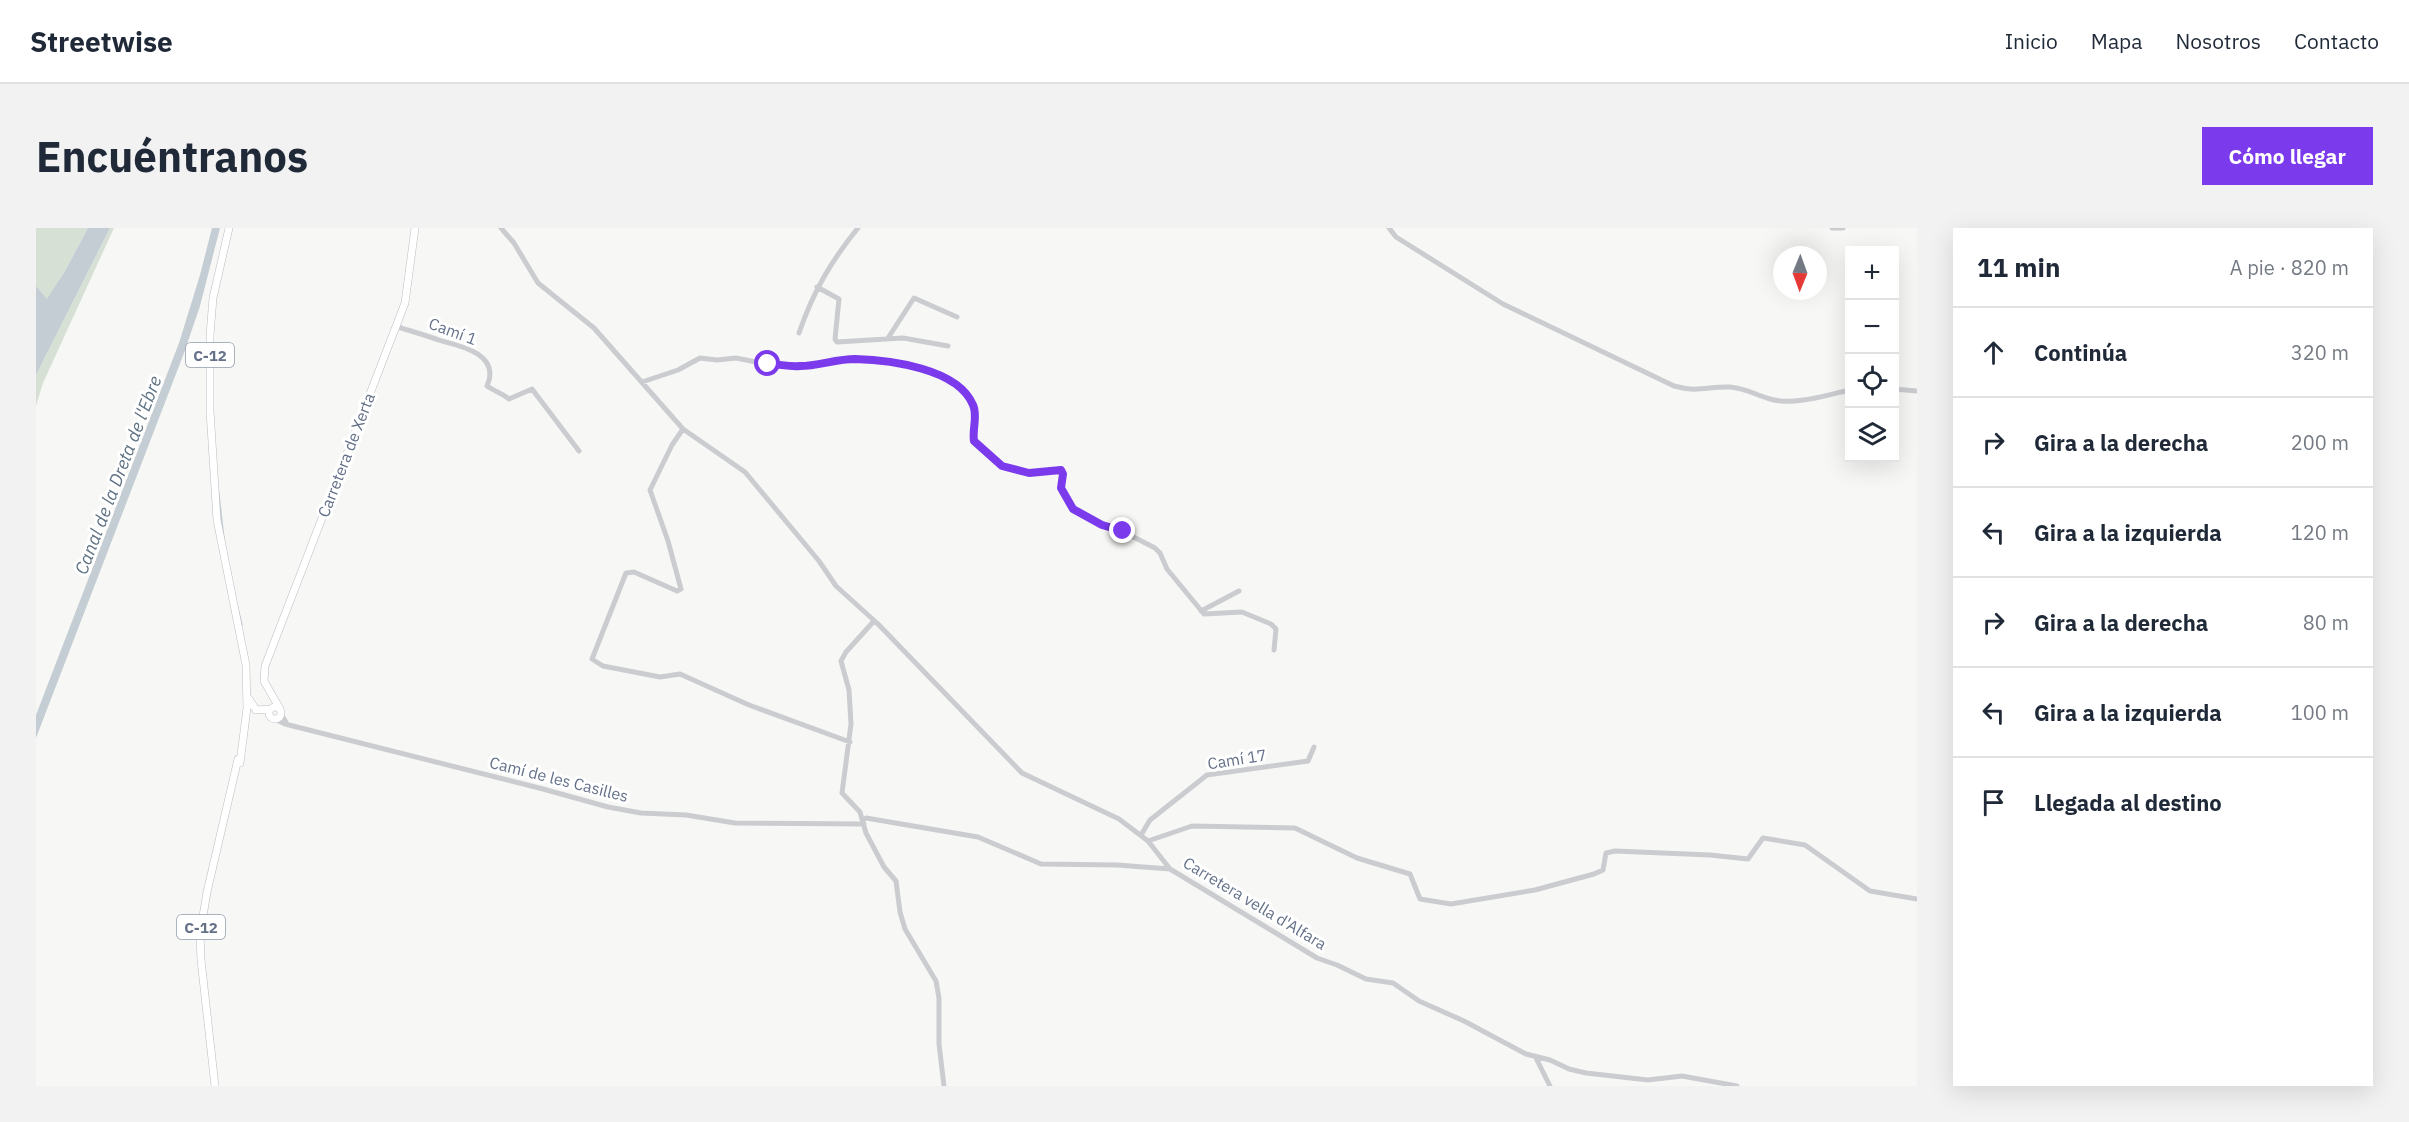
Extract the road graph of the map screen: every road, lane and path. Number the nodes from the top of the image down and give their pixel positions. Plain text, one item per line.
1 (228, 228) edge
2 (415, 228) edge
3 (501, 228) edge
4 (858, 228) edge
5 (1389, 228) edge
6 (1832, 228) edge
7 (1843, 228) edge
8 (817, 287) junction
9 (957, 317) dead end
10 (397, 327) junction
11 (799, 333) dead end
12 (888, 338) junction
13 (948, 346) dead end
14 (642, 382) junction
15 (1899, 389) edge
16 (1845, 391) edge
17 (1917, 391) edge
18 (683, 429) junction
19 (579, 451) dead end
20 (1239, 591) dead end
21 (1201, 611) junction
22 (874, 621) junction
23 (236, 622) junction
24 (1274, 650) dead end
25 (243, 677) junction
26 (252, 712) junction
27 (275, 713) junction
28 (240, 741) junction
29 (850, 742) junction
30 (1314, 747) dead end
31 (236, 777) junction
32 (863, 822) junction
33 (1141, 835) junction
34 (1149, 842) junction
35 (1170, 869) junction
36 (1917, 899) edge
37 (1536, 1058) junction
38 (215, 1086) edge
39 (944, 1086) edge
40 (1550, 1086) edge
41 (1737, 1086) edge

1 - 23 main road, C-12
2 - 10 main road, Carretera de Xerta
3 - 14 street, Carretera vella d'Alfara
4 - 8 street
5 - 16 street
6 - 7 street
8 - 11 street
8 - 12 street
9 - 12 street
10 - 19 street, Camí 1
10 - 27 main road, Carretera de Xerta
12 - 13 street
14 - 18 street, Carretera vella d'Alfara
14 - 21 street
15 - 17 street
18 - 22 street, Carretera vella d'Alfara
18 - 29 street
20 - 21 street
21 - 24 street
22 - 29 street
22 - 33 street, Carretera vella d'Alfara
23 - 25 main road, C-12
23 - 26 main road, C-12
25 - 26 main road
25 - 28 main road, C-12
26 - 27 main road
26 - 28 main road
26 - 31 main road, C-12
27 - 32 street, Camí de les Casilles
28 - 31 main road, C-12
29 - 32 street
30 - 33 street, Camí 17
31 - 38 main road, C-12
32 - 35 street, Camí de les Casilles
32 - 39 street
33 - 34 street, Carretera vella d'Alfara
34 - 35 street, Carretera vella d'Alfara
34 - 36 street
35 - 37 street, Carretera vella d'Alfara
37 - 40 street
37 - 41 street, Carretera vella d'Alfara

